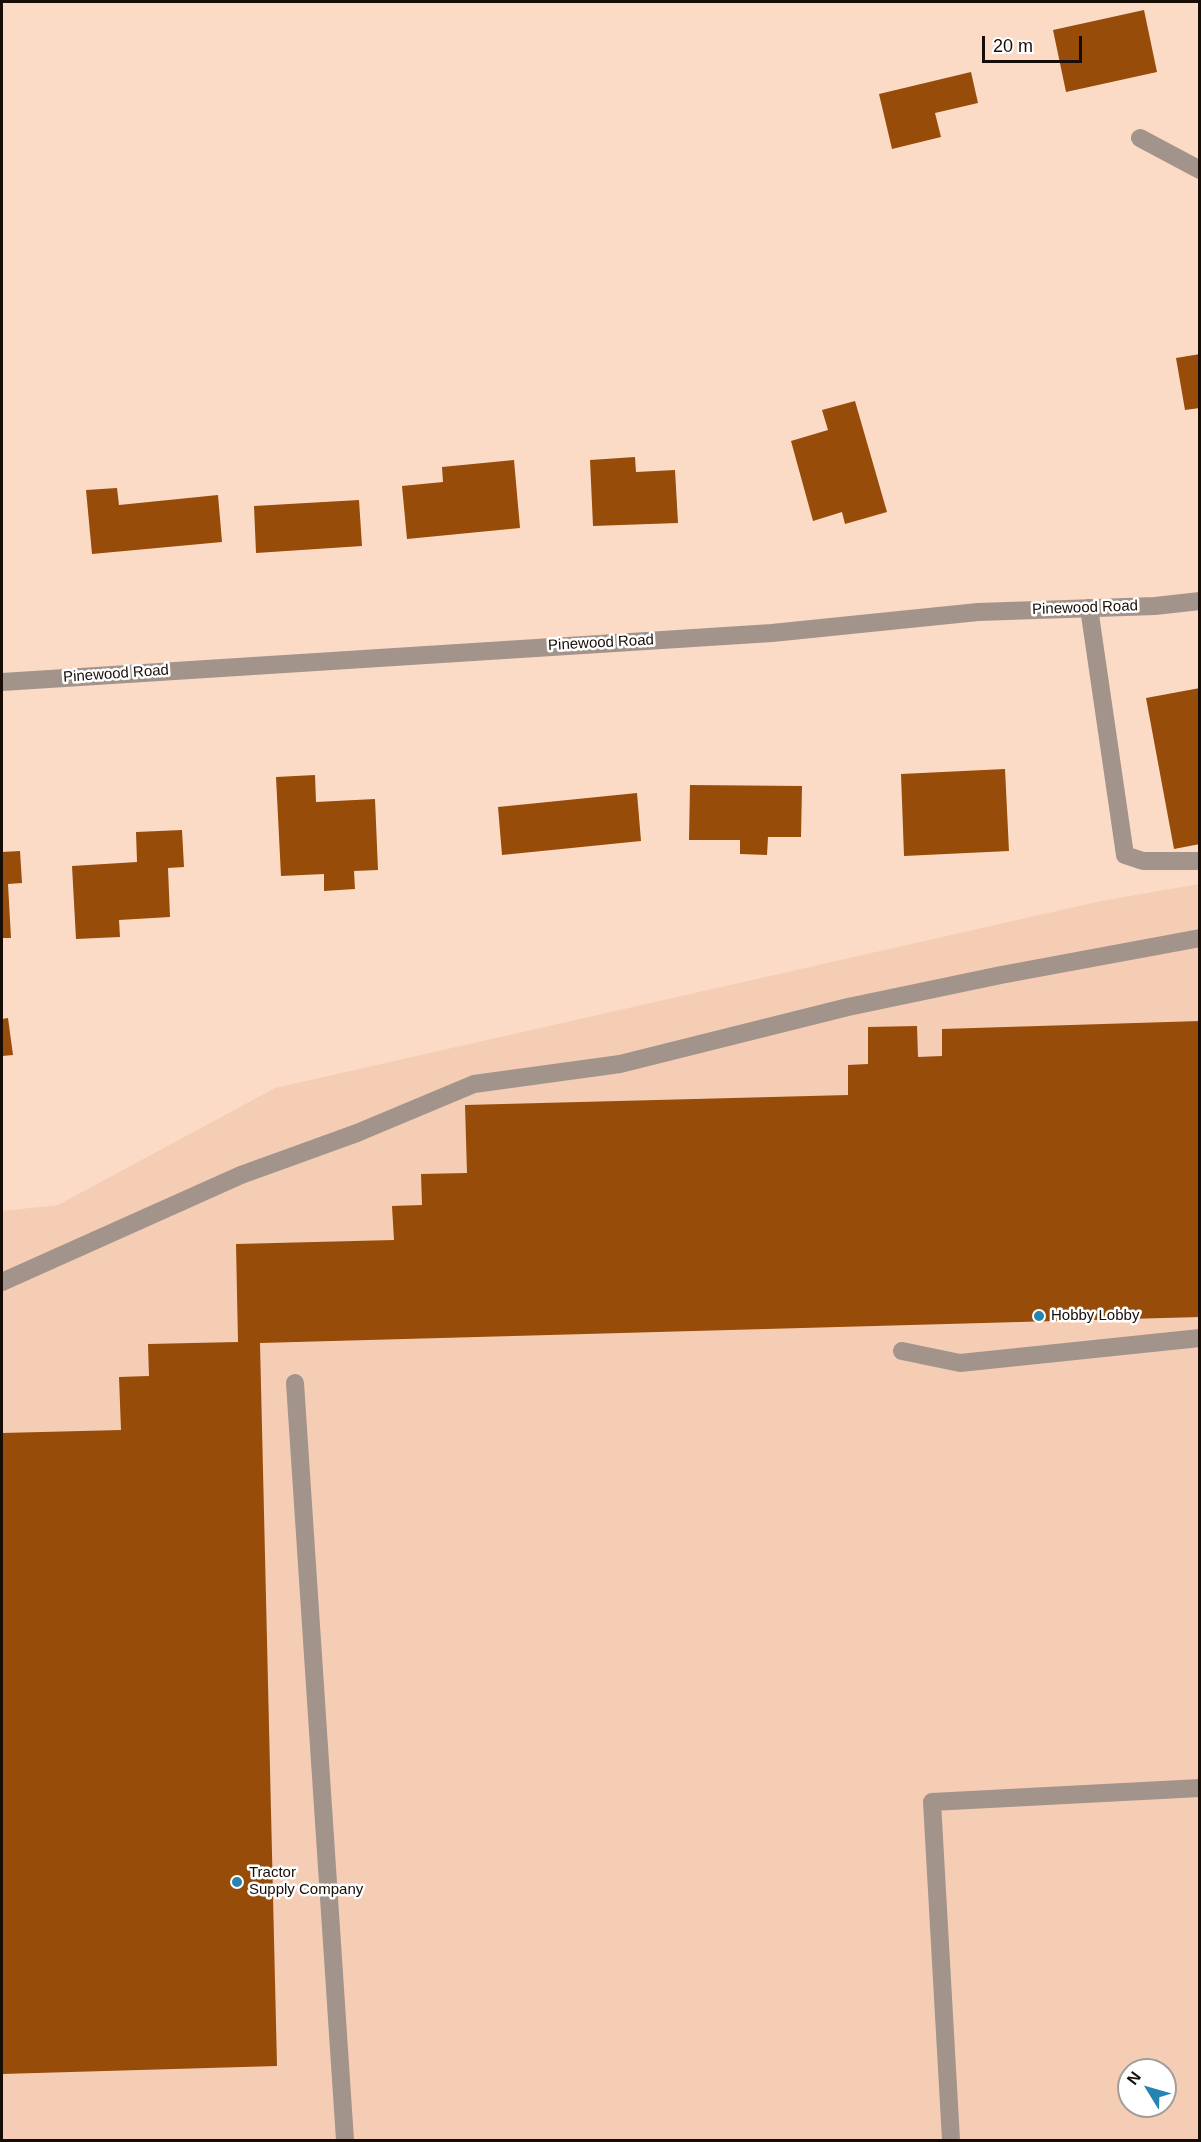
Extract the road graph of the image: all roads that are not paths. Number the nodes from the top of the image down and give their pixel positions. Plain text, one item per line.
1 (1140, 138) dead end
2 (1200, 170) edge
3 (1200, 601) edge
4 (1089, 608) junction
5 (2, 682) edge
6 (1200, 861) edge
7 (1200, 938) edge
8 (2, 1282) edge
9 (1200, 1338) edge
10 (902, 1351) dead end
11 (295, 1383) dead end
12 (1200, 1788) edge
13 (345, 2140) edge
14 (951, 2140) edge

1 - 2 street
3 - 4 street, Pinewood Road
4 - 5 street, Pinewood Road
4 - 6 street
7 - 8 street
9 - 10 street
11 - 13 street
12 - 14 street

